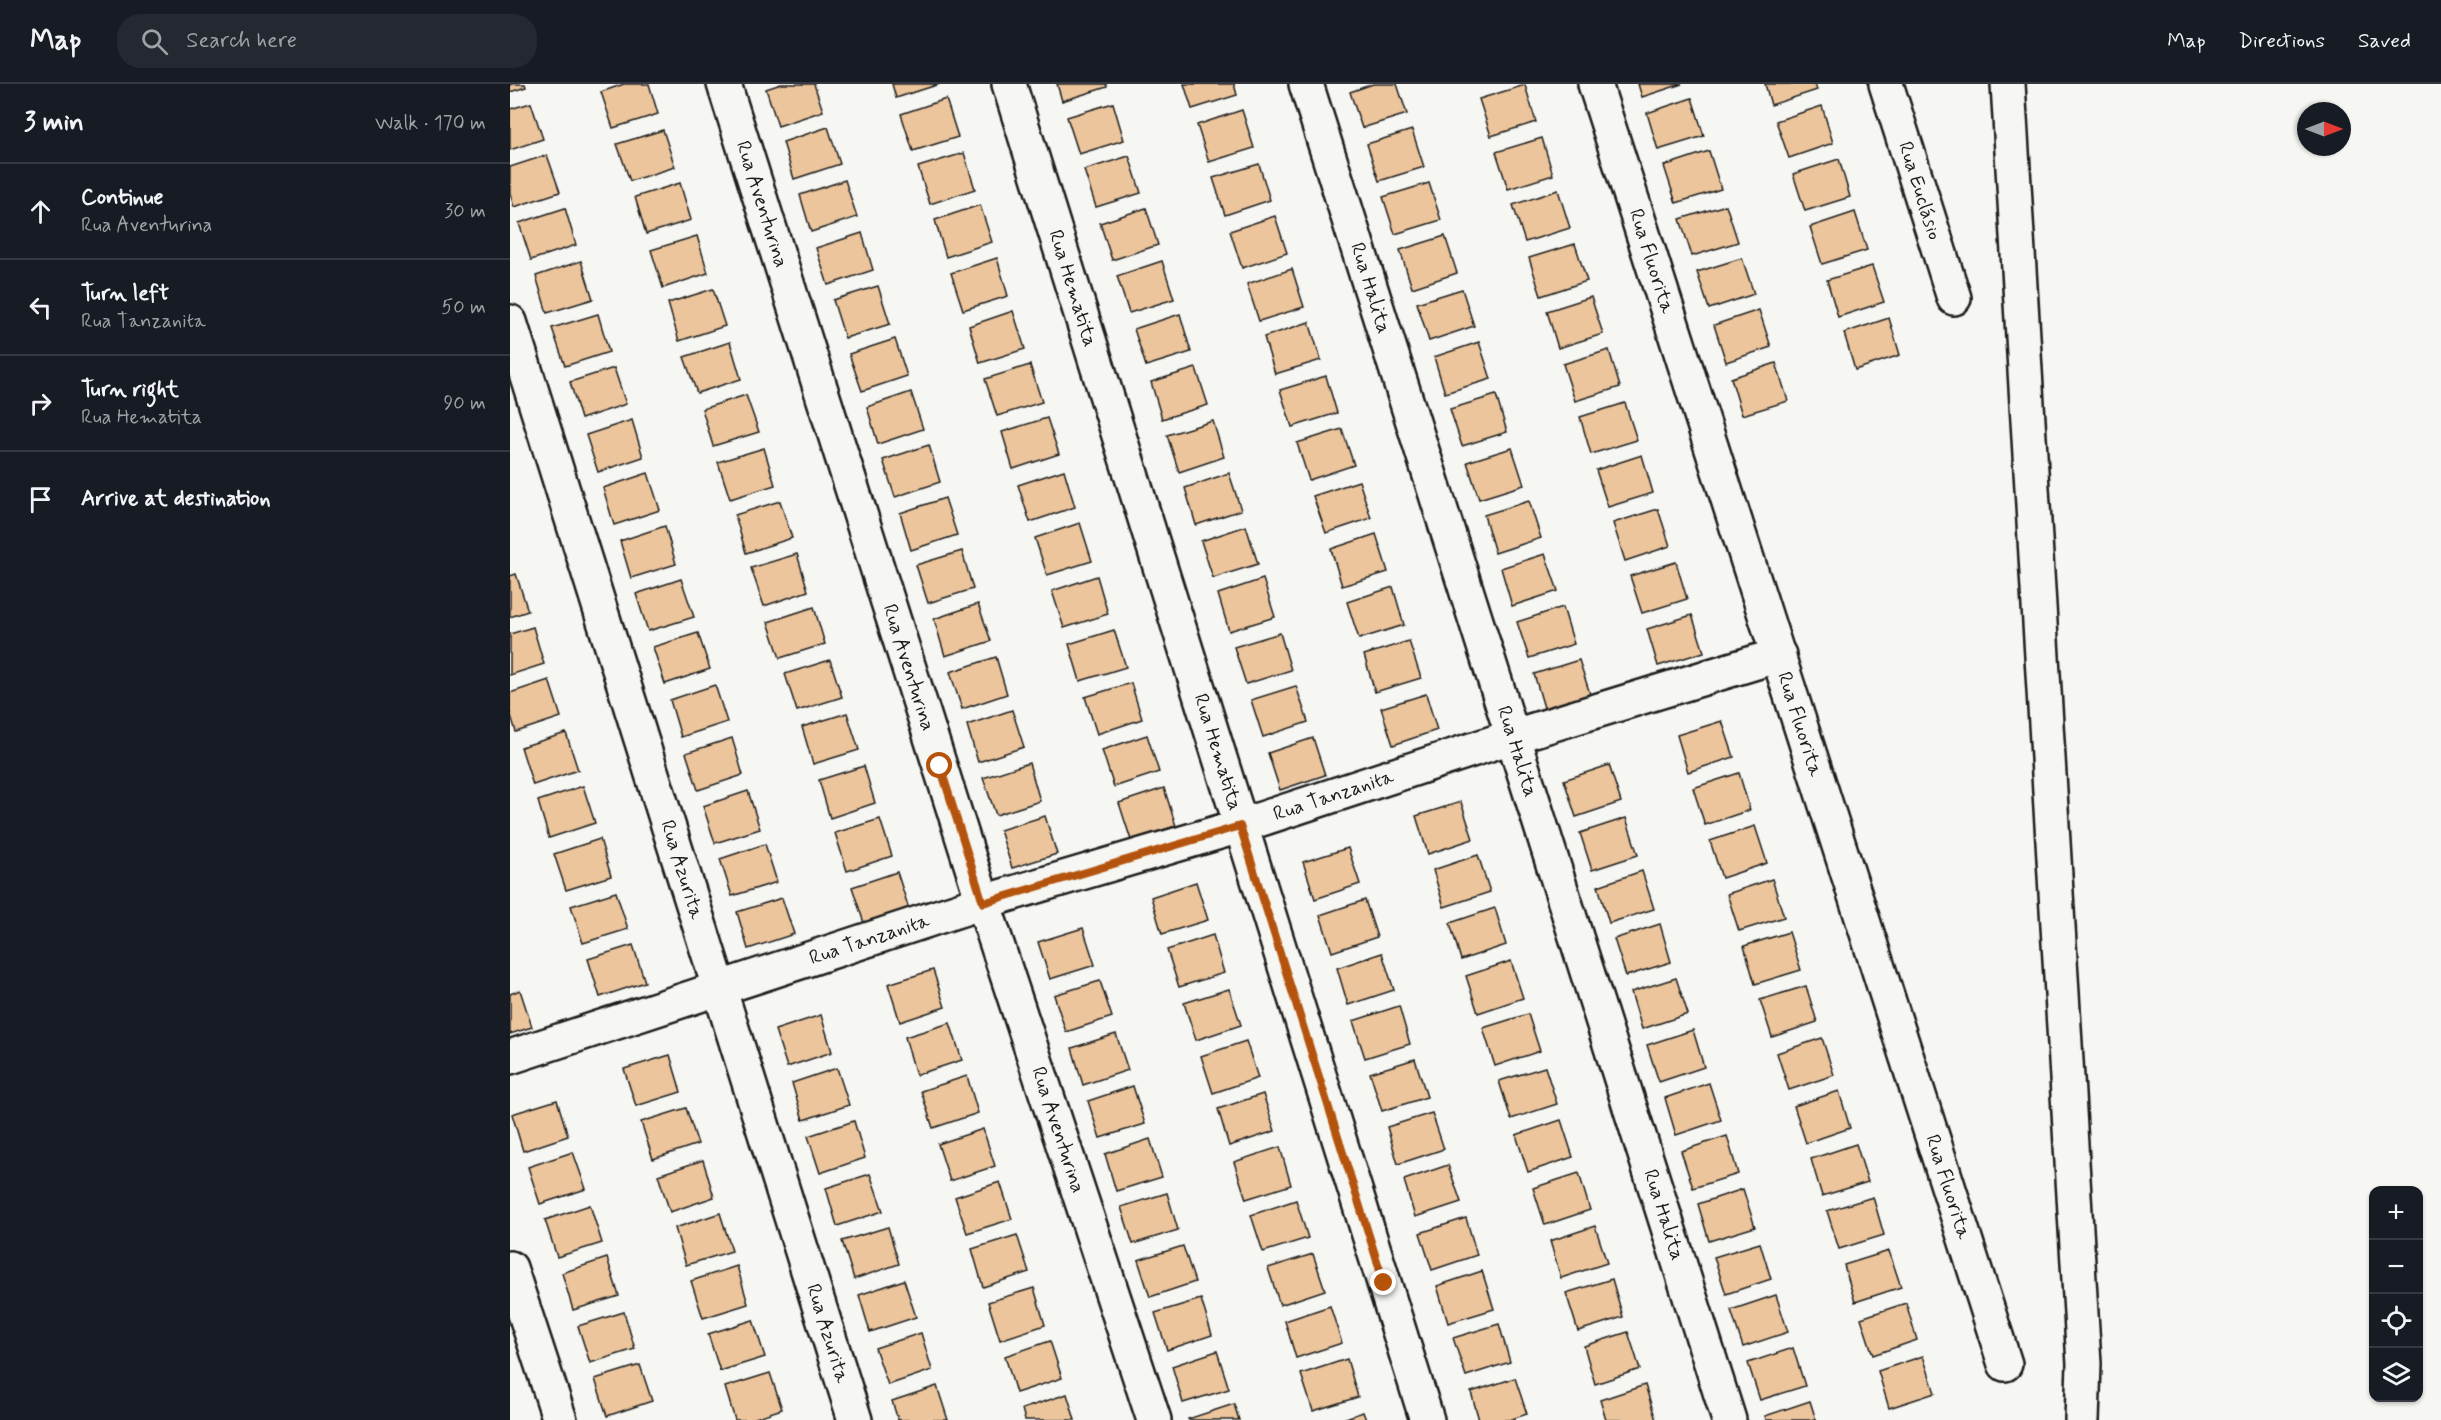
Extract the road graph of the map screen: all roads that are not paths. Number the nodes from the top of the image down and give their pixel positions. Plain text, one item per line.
1 (724, 84) edge
2 (1009, 84) edge
3 (1306, 84) edge
4 (1595, 84) edge
5 (1886, 84) edge
6 (2008, 84) edge
7 (1954, 298) dead end
8 (510, 322) edge
9 (1779, 655) junction
10 (1511, 737) junction
11 (1240, 826) junction
12 (983, 903) junction
13 (718, 989) junction
14 (510, 1057) edge
15 (510, 1268) edge
16 (2005, 1364) dead end
17 (560, 1420) edge
18 (855, 1420) edge
19 (1154, 1420) edge
20 (1427, 1420) edge
21 (1729, 1420) edge
22 (2082, 1420) edge

1 - 12 street, Rua Aventurina
2 - 11 street, Rua Hematita
3 - 10 street, Rua Halita
4 - 9 street, Rua Fluorita
5 - 7 street, Rua Euclásio
6 - 22 street
8 - 13 street, Rua Azurita
9 - 10 street, Rua Tanzanita
9 - 16 street, Rua Fluorita
10 - 11 street, Rua Tanzanita
10 - 21 street, Rua Halita
11 - 12 street, Rua Tanzanita
11 - 20 street, Rua Hematita
12 - 13 street, Rua Tanzanita
12 - 19 street, Rua Aventurina
13 - 14 street, Rua Tanzanita
13 - 18 street, Rua Azurita
15 - 17 street

